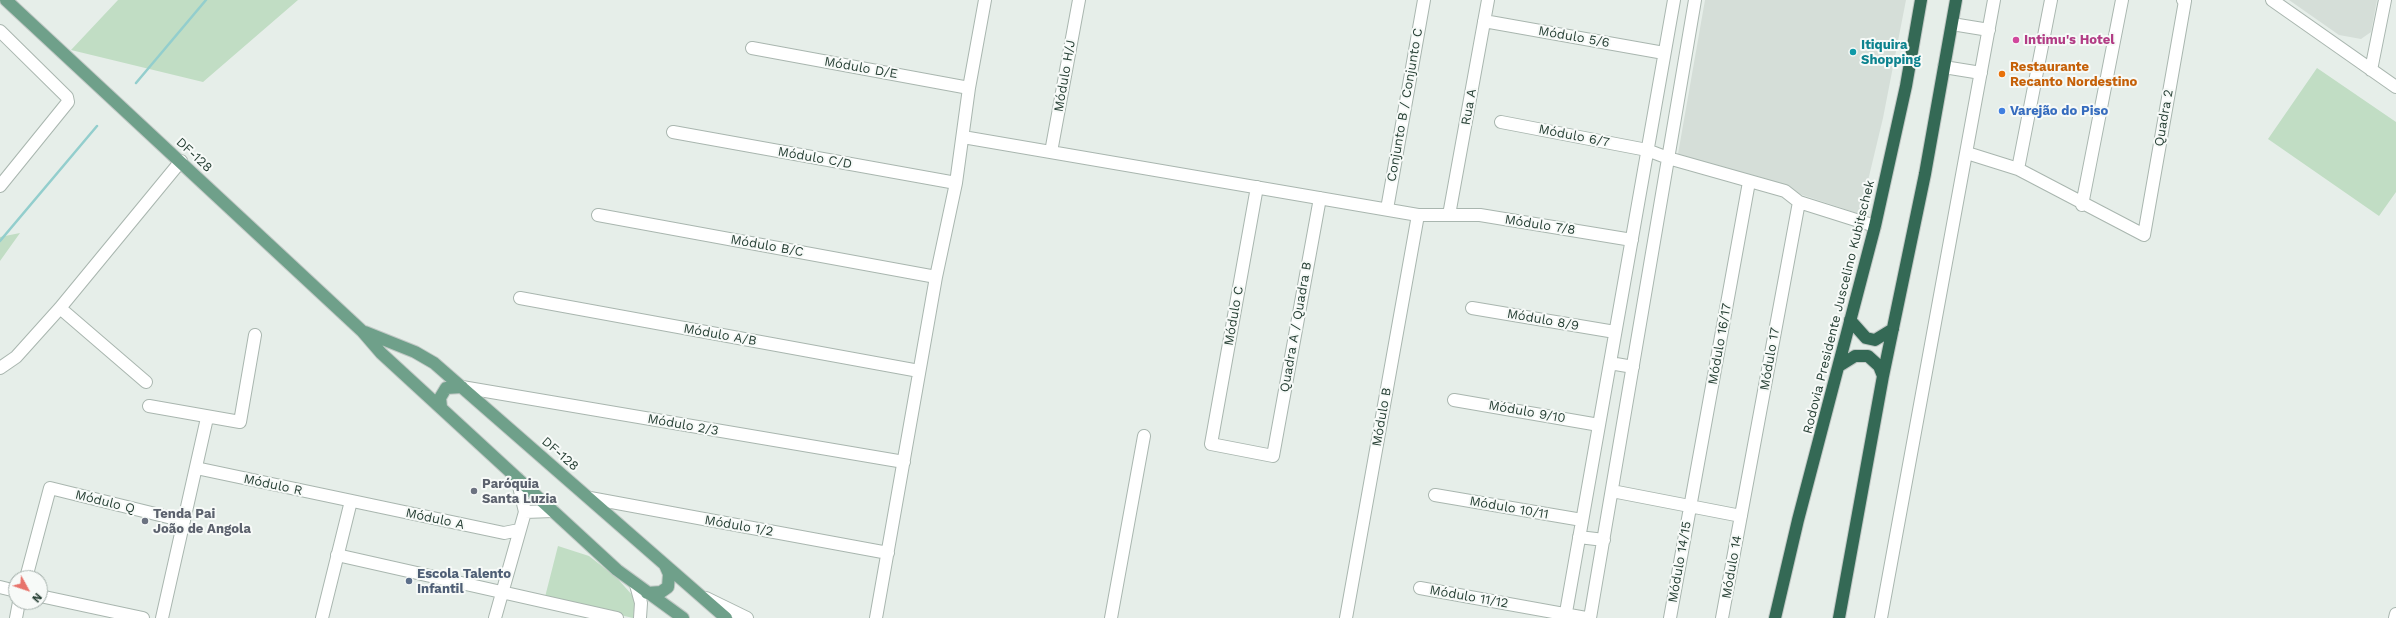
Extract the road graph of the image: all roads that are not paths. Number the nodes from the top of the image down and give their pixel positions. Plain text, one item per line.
1 (6, 0) edge
2 (985, 0) edge
3 (1079, 0) edge
4 (1424, 0) edge
5 (1488, 0) edge
6 (1674, 0) edge
7 (1695, 0) edge
8 (1921, 0) edge
9 (1956, 0) edge
10 (1994, 0) edge
11 (2051, 0) edge
12 (2122, 0) edge
13 (2385, 0) edge
14 (2184, 1) edge
15 (2276, 1) edge
16 (1484, 20) junction
17 (1952, 24) junction
18 (1989, 30) junction
19 (0, 31) edge
20 (752, 48) dead end
21 (1664, 53) junction
22 (1944, 67) junction
23 (2371, 70) junction
24 (1981, 72) junction
25 (2396, 87) edge
26 (969, 88) junction
27 (1502, 122) dead end
28 (673, 132) dead end
29 (963, 137) junction
30 (1647, 150) junction
31 (1051, 152) junction
32 (1967, 153) junction
33 (1668, 158) junction
34 (181, 161) junction
35 (2018, 169) junction
36 (1749, 182) junction
37 (956, 183) junction
38 (0, 186) edge
39 (1257, 187) junction
40 (1320, 198) junction
41 (1799, 202) junction
42 (2082, 205) junction
43 (1387, 209) junction
44 (598, 215) dead end
45 (1418, 215) junction
46 (1449, 215) junction
47 (1875, 226) junction
48 (1632, 240) junction
49 (936, 277) junction
50 (520, 298) dead end
51 (60, 308) junction
52 (1472, 308) dead end
53 (1850, 320) junction
54 (1893, 329) junction
55 (362, 331) junction
56 (1615, 332) junction
57 (255, 335) dead end
58 (1610, 363) junction
59 (1839, 366) junction
60 (1633, 367) junction
61 (0, 368) edge
62 (919, 371) junction
63 (1883, 376) junction
64 (146, 382) dead end
65 (462, 387) junction
66 (1454, 400) dead end
67 (148, 406) dead end
68 (441, 407) junction
69 (207, 418) junction
70 (1599, 425) junction
71 (1144, 436) dead end
72 (1273, 456) joint
73 (904, 462) junction
74 (196, 468) junction
75 (517, 478) junction
76 (1612, 491) junction
77 (1435, 495) dead end
78 (590, 498) junction
79 (350, 501) junction
80 (1690, 506) junction
81 (553, 511) junction
82 (525, 512) junction
83 (1741, 516) junction
84 (1582, 520) junction
85 (184, 521) junction
86 (519, 530) junction
87 (1579, 537) junction
88 (1604, 540) junction
89 (888, 553) junction
90 (337, 554) junction
91 (665, 565) junction
92 (28, 570) edge
93 (636, 585) junction
94 (1420, 588) dead end
95 (502, 593) junction
96 (647, 593) junction
97 (703, 597) junction
98 (48, 598) edge
99 (2396, 614) edge
100 (1565, 616) edge
101 (144, 618) edge
102 (162, 618) edge
103 (322, 618) edge
104 (495, 618) edge
105 (617, 618) edge
106 (640, 618) edge
107 (683, 618) edge
108 (726, 618) edge
109 (747, 618) edge
110 (876, 618) edge
111 (1111, 618) edge
112 (1346, 618) edge
113 (1586, 618) edge
114 (1590, 618) edge
115 (1670, 618) edge
116 (1722, 618) edge
117 (1775, 618) edge
118 (1838, 618) edge
119 (1881, 618) edge
120 (2395, 618) edge

1 - 34 main road, DF-128 / DF-128
2 - 26 street
3 - 31 street, Módulo H/J
4 - 43 street, Conjunto B / Conjunto C
5 - 16 street, Rua A
6 - 21 street
7 - 33 street
8 - 47 highway, Rodovia Presidente Juscelino Kubitschek
9 - 17 highway
10 - 18 street
11 - 35 street
12 - 42 street
13 - 23 street
14 - 42 street, Quadra 2
15 - 23 street
16 - 21 street, Módulo 5/6
16 - 46 street, Rua A
17 - 18 street
17 - 22 highway
18 - 24 street
19 - 38 street
20 - 26 street, Módulo D/E
21 - 30 street
22 - 24 street
22 - 54 highway
23 - 25 street
24 - 32 street
26 - 29 street
27 - 30 street, Módulo 6/7
28 - 37 street, Módulo C/D
29 - 31 street, Módulo 7/8
29 - 37 street
30 - 33 street, Módulo 6/7
30 - 48 street
31 - 39 street, Módulo 7/8
32 - 35 street
32 - 119 street
33 - 36 street, Módulo 6/7
33 - 60 street
34 - 51 street
34 - 55 main road, DF-128 / DF-128
35 - 42 street
36 - 41 street, Módulo 6/7
36 - 80 street, Módulo 16/17
37 - 49 street
39 - 40 street, Módulo 7/8
39 - 72 street, Módulo C
40 - 43 street, Módulo 7/8
40 - 72 street, Quadra A / Quadra B
41 - 47 street, Módulo 6/7
41 - 83 street, Módulo 17
43 - 45 street, Módulo 7/8
44 - 49 street, Módulo B/C
45 - 46 street, Módulo 7/8
45 - 112 street, Módulo B
46 - 48 street, Módulo 7/8
47 - 53 highway, Rodovia Presidente Juscelino Kubitschek
48 - 56 street
49 - 62 street
50 - 62 street, Módulo A/B
51 - 61 street
51 - 64 street
52 - 56 street, Módulo 8/9
53 - 54 highway
53 - 59 highway, Rodovia Presidente Juscelino Kubitschek
54 - 63 highway
55 - 65 main road, DF-128 / DF-128
55 - 68 main road, DF-128 / DF-128
56 - 58 street
57 - 69 street
58 - 60 street
58 - 70 street
59 - 63 highway
59 - 117 highway, Rodovia Presidente Juscelino Kubitschek
60 - 76 street
62 - 73 street
63 - 118 highway
65 - 68 main road
65 - 73 street, Módulo 2/3
65 - 78 main road, DF-128 / DF-128
66 - 70 street, Módulo 9/10
67 - 69 street
68 - 75 main road, DF-128 / DF-128
69 - 74 street
70 - 84 street
71 - 111 street
73 - 89 street
74 - 79 street, Módulo R
74 - 85 street
75 - 81 main road, DF-128 / DF-128
75 - 82 street
76 - 80 street
76 - 88 street
77 - 84 street, Módulo 10/11
78 - 89 street, Módulo 1/2
78 - 91 main road, DF-128 / DF-128
79 - 86 street, Módulo A
79 - 90 street
80 - 83 street
80 - 115 street, Módulo 14/15
81 - 82 street
81 - 93 main road, DF-128 / DF-128
82 - 86 street
83 - 116 street, Módulo 14
84 - 87 street
85 - 92 street, Módulo Q
85 - 102 street
86 - 95 street
87 - 88 street
87 - 100 street
88 - 114 street
89 - 110 street
90 - 95 street
90 - 103 street
91 - 96 main road
91 - 97 main road, DF-128 / DF-128
93 - 96 main road, DF-128 / DF-128
93 - 106 street
94 - 100 street, Módulo 11/12
95 - 104 street
95 - 105 street
96 - 107 main road, DF-128 / DF-128
97 - 108 main road, DF-128 / DF-128
97 - 109 street
98 - 101 street
99 - 120 street
100 - 113 street, Módulo 11/12

